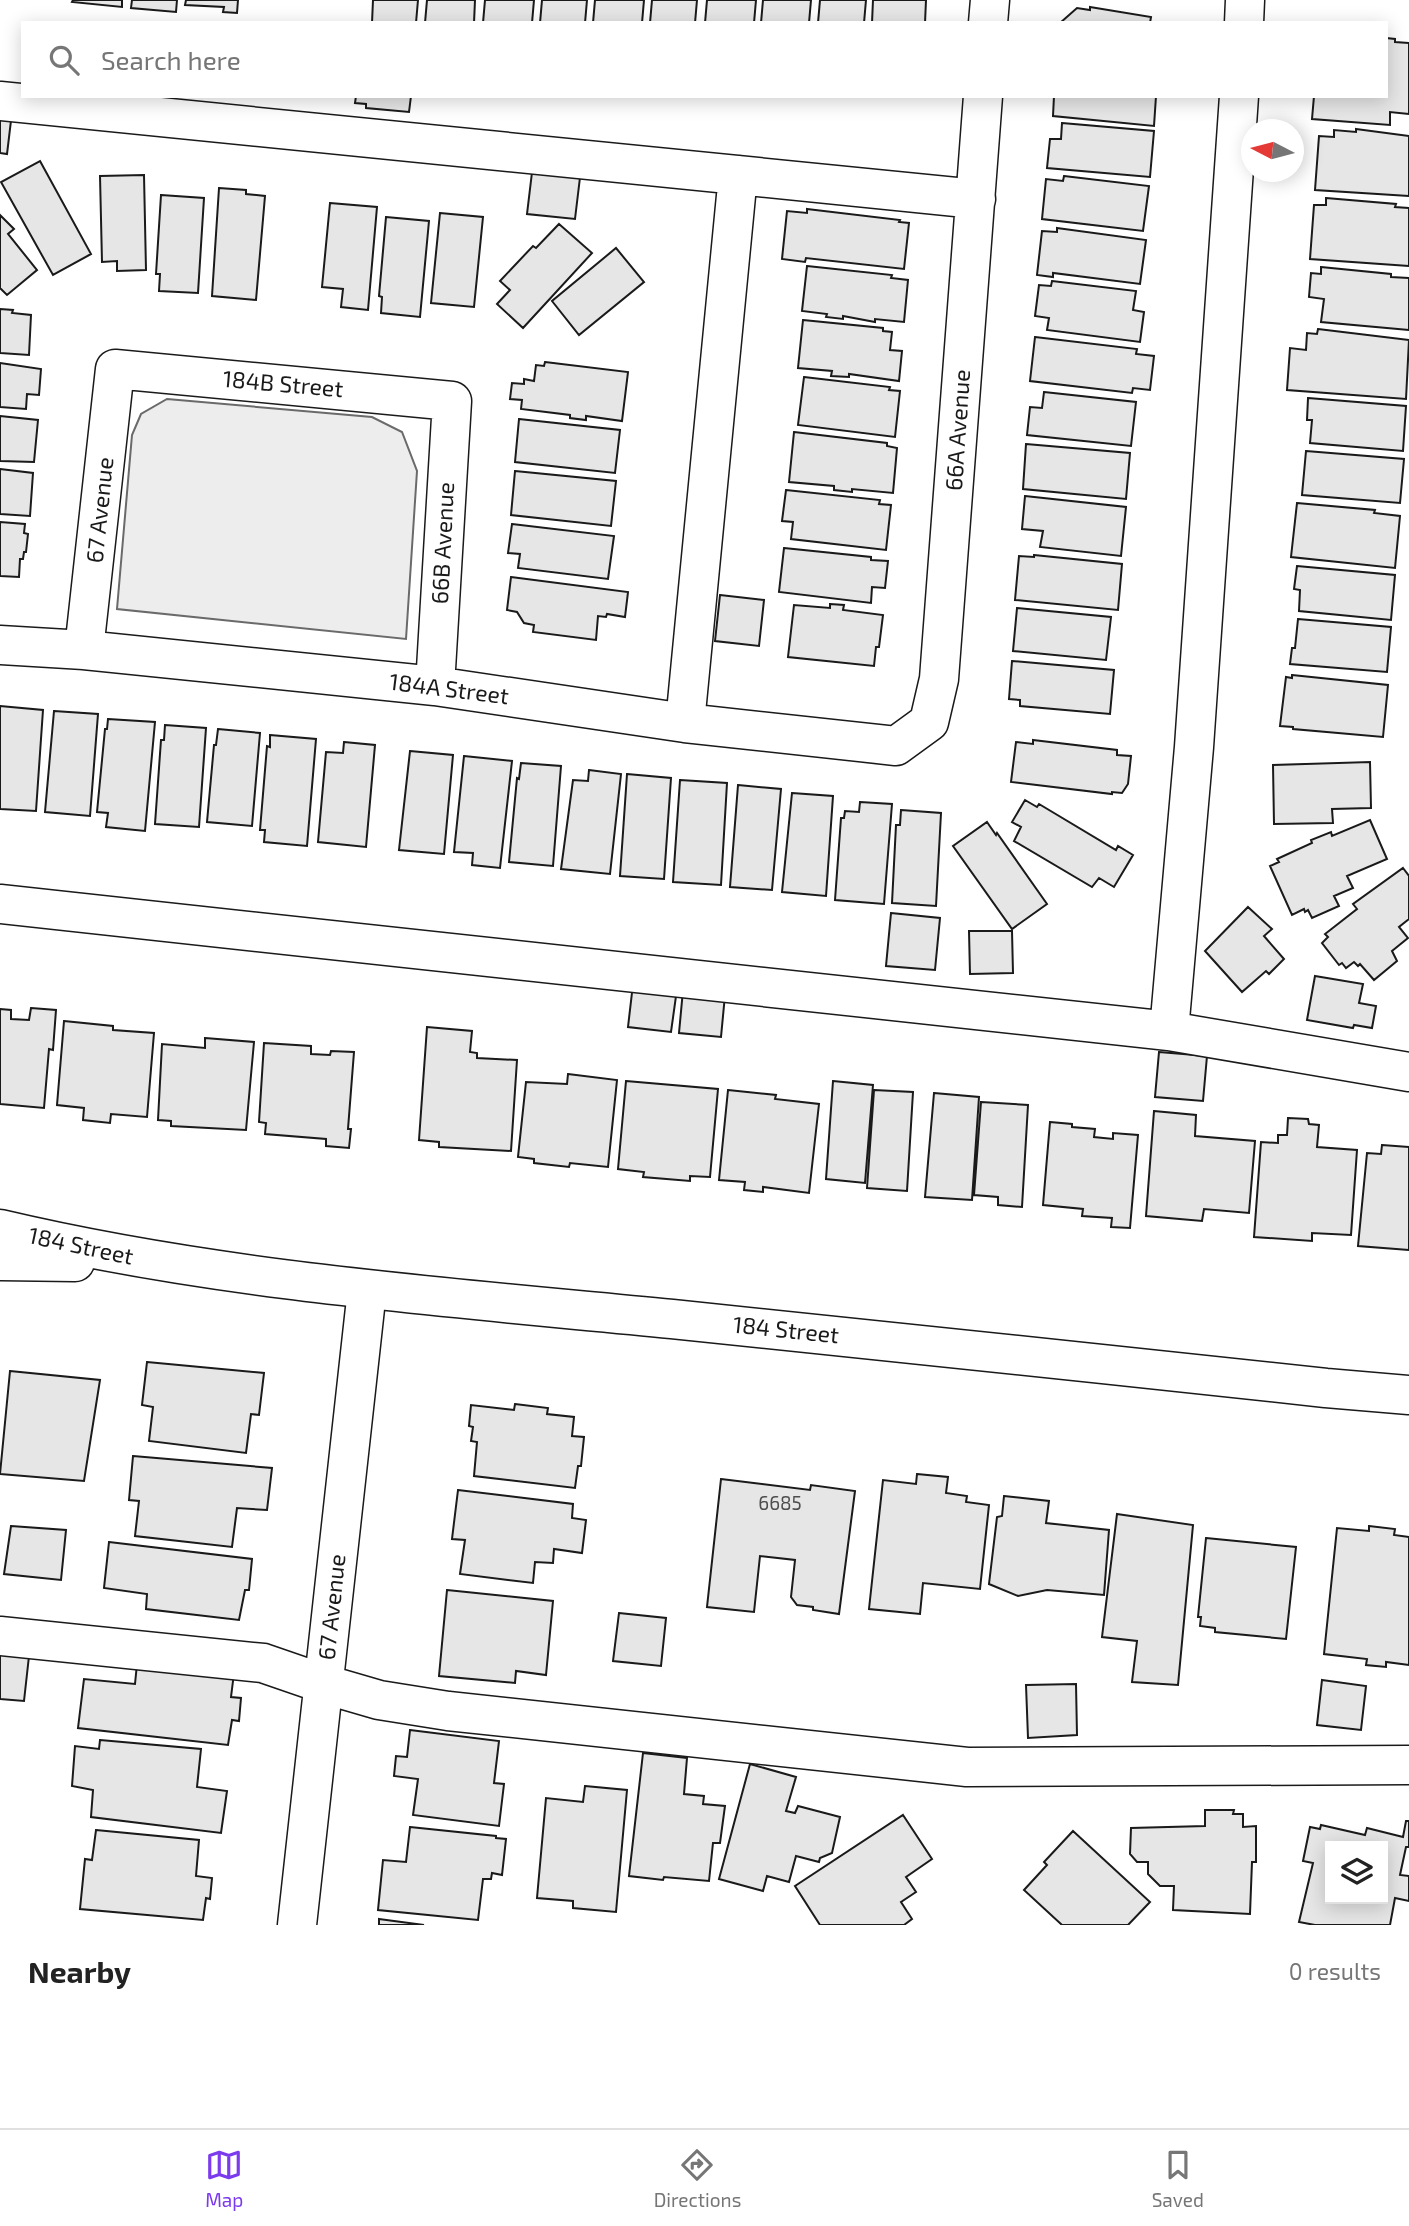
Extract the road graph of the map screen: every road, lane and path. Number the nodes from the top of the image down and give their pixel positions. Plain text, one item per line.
1 (990, 0) edge
2 (1245, 0) edge
3 (988, 21) edge
4 (1244, 21) edge
5 (983, 98) edge
6 (1239, 98) edge
7 (0, 101) edge
8 (738, 175) junction
9 (975, 199) junction
10 (115, 369) joint
11 (452, 401) joint
12 (0, 645) edge
13 (84, 650) junction
14 (435, 686) junction
15 (685, 723) junction
16 (896, 746) joint
17 (0, 904) edge
18 (1169, 1031) junction
19 (1409, 1072) edge
20 (0, 1229) edge
21 (0, 1261) edge
22 (162, 1263) junction
23 (367, 1290) junction
24 (1409, 1395) edge
25 (0, 1636) edge
26 (324, 1684) junction
27 (1409, 1765) edge
28 (297, 1925) edge

1 - 3 street
2 - 4 street
5 - 9 street, 66A Avenue
6 - 18 street
7 - 8 street
8 - 9 street
8 - 15 street
9 - 16 street, 66A Avenue
10 - 11 street, 184B Street
10 - 13 street, 67 Avenue
11 - 14 street, 66B Avenue
12 - 13 street, 184A Street
13 - 14 street, 184A Street
14 - 15 street, 184A Street
15 - 16 street, 184A Street
17 - 18 street
18 - 19 street
20 - 22 street, 184 Street
21 - 22 street, 184 Street
22 - 23 street, 184 Street
23 - 24 street, 184 Street
23 - 26 street, 67 Avenue
25 - 26 street
26 - 27 street
26 - 28 street, 67 Avenue

